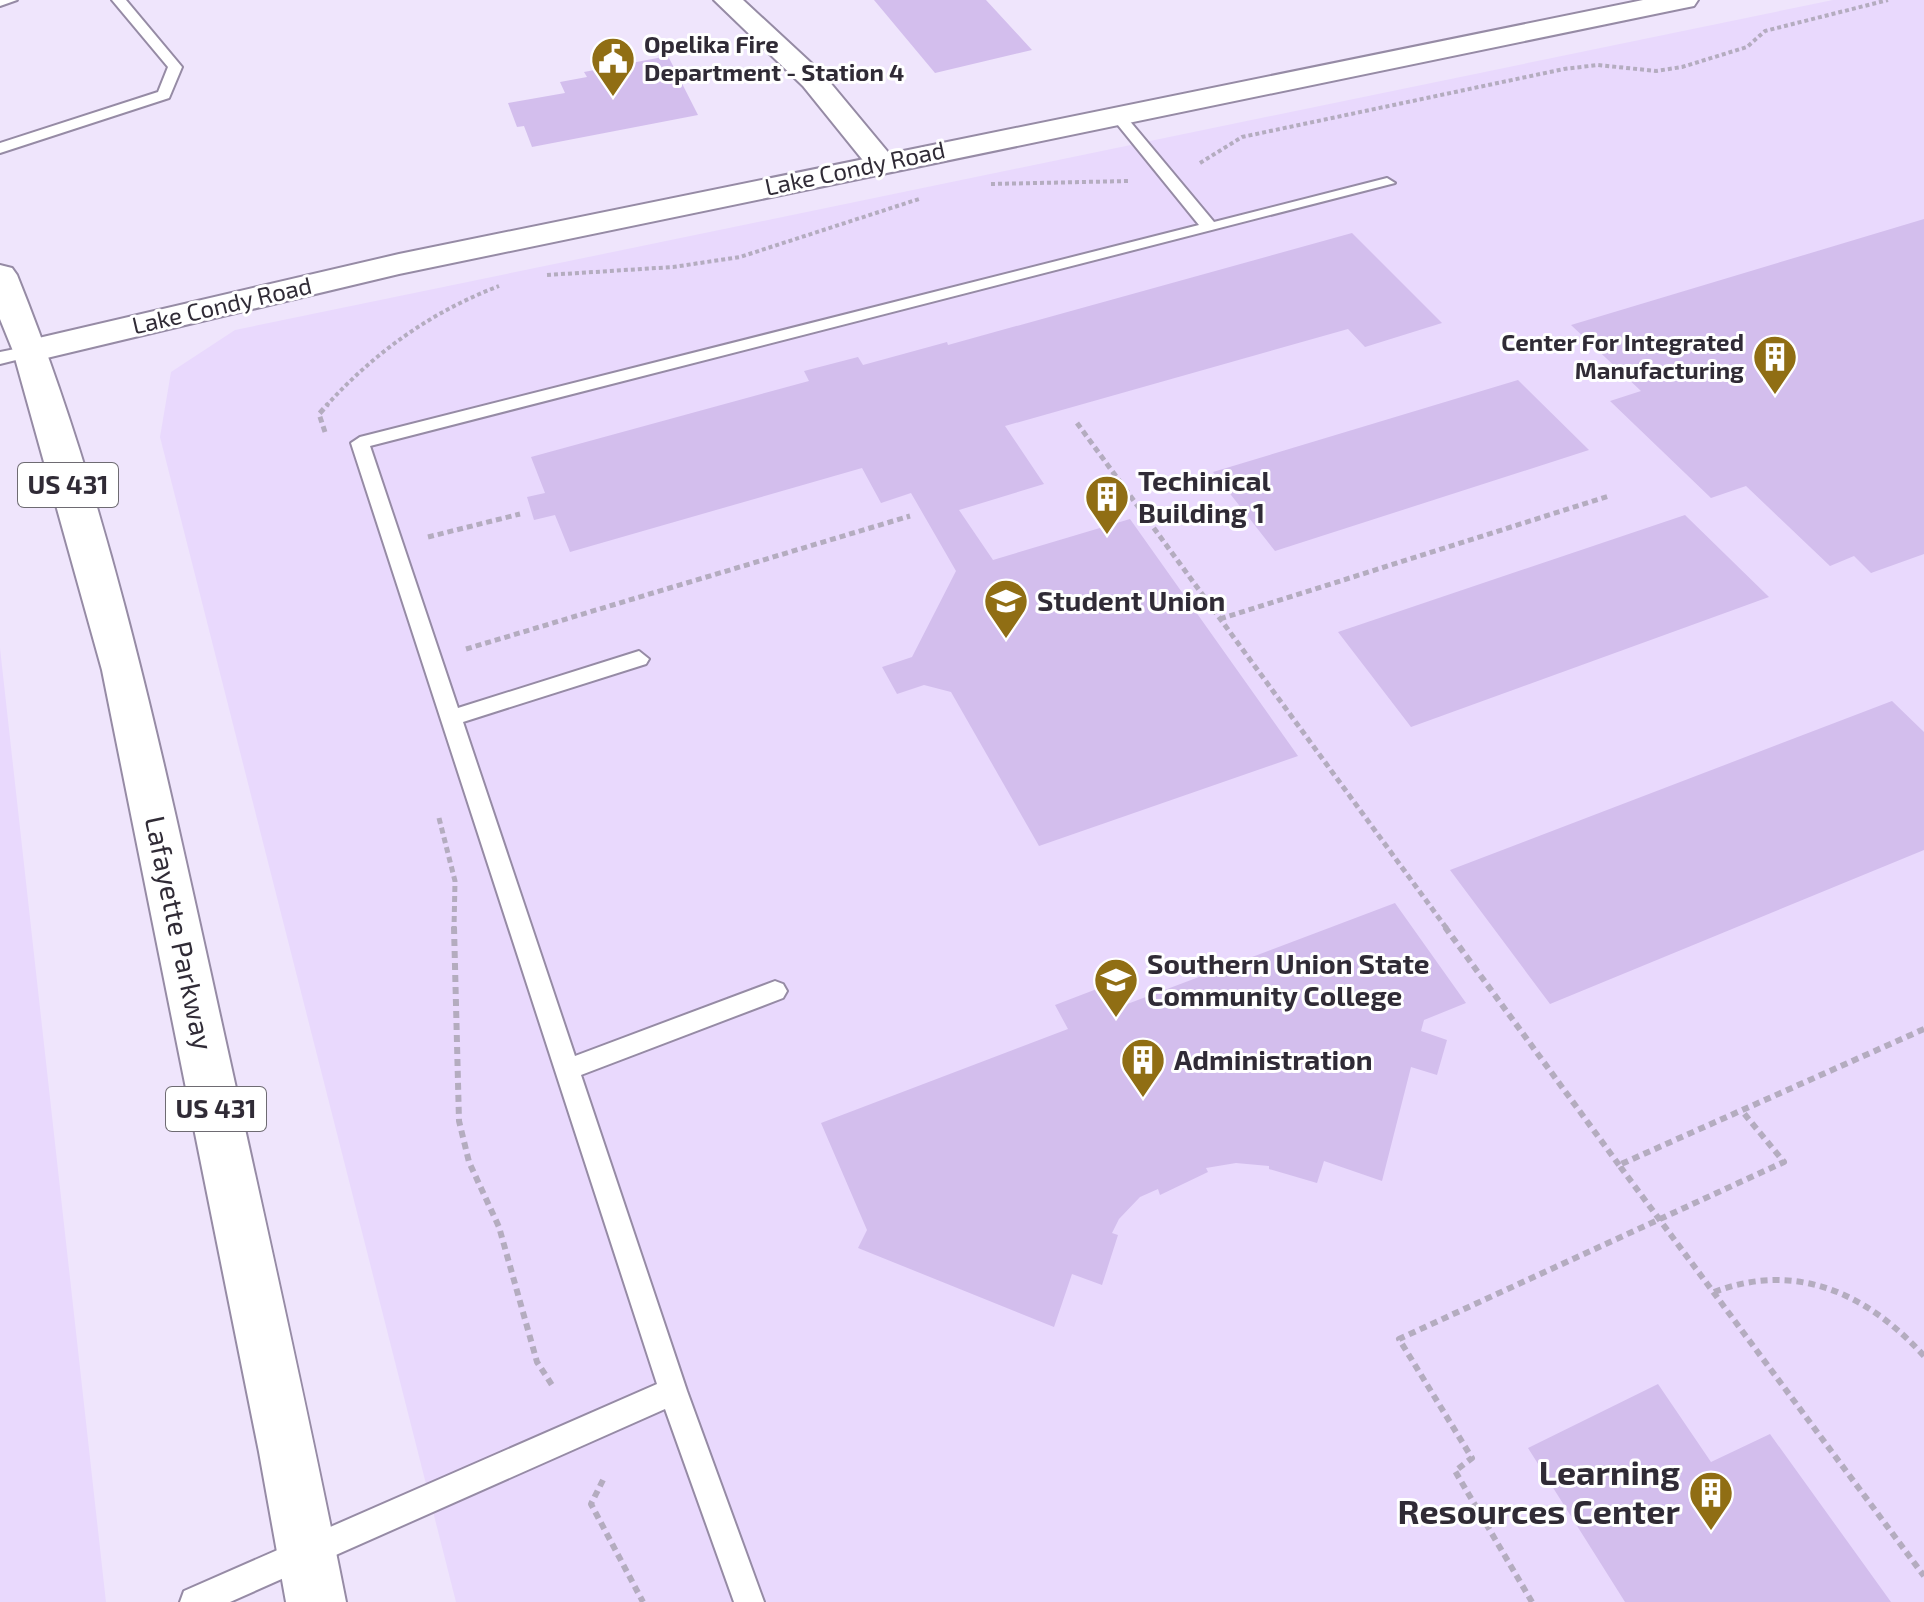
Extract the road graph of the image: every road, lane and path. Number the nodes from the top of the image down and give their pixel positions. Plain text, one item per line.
1 (10, 0) edge
2 (119, 0) edge
3 (727, 0) edge
4 (1888, 0) edge
5 (1672, 1) edge
6 (0, 2) edge
7 (1118, 116) junction
8 (0, 148) edge
9 (881, 163) junction
10 (1167, 176) junction
11 (1387, 183) dead end
12 (986, 184) dead end
13 (929, 195) dead end
14 (1210, 228) junction
15 (0, 275) edge
16 (544, 276) dead end
17 (508, 284) dead end
18 (15, 355) edge
19 (1077, 423) dead end
20 (328, 442) dead end
21 (1609, 496) dead end
22 (520, 514) dead end
23 (910, 516) dead end
24 (394, 545) junction
25 (1220, 619) junction
26 (431, 659) junction
27 (639, 659) dead end
28 (451, 718) junction
29 (437, 808) dead end
30 (775, 991) dead end
31 (1924, 1029) edge
32 (566, 1070) junction
33 (1741, 1111) junction
34 (1619, 1165) junction
35 (1658, 1217) junction
36 (1714, 1292) junction
37 (1924, 1356) edge
38 (552, 1385) dead end
39 (673, 1391) junction
40 (603, 1480) dead end
41 (307, 1552) junction
42 (1924, 1576) edge
43 (195, 1602) edge
44 (316, 1602) edge
45 (643, 1602) edge
46 (749, 1602) edge
47 (1532, 1602) edge

1 - 6 lane
2 - 8 lane
3 - 9 street
4 - 10 path
5 - 7 main road, Lake Condy Road
7 - 9 main road, Lake Condy Road
7 - 10 lane
9 - 18 main road, Lake Condy Road
10 - 12 path
10 - 14 lane
11 - 14 lane
13 - 16 path
14 - 24 lane
15 - 18 main road, Lafayette Parkway / US 431
17 - 20 path
18 - 41 main road, Lafayette Parkway / US 431
19 - 25 path
21 - 25 path
22 - 24 path
23 - 26 path
24 - 26 lane
25 - 34 path
26 - 28 lane
27 - 28 lane
28 - 32 lane
29 - 38 path
30 - 32 lane
31 - 33 path
32 - 39 lane
33 - 34 path
33 - 35 path
34 - 35 path
35 - 36 path
35 - 47 path
36 - 37 path
36 - 42 path
39 - 41 lane
39 - 46 lane
40 - 45 path
41 - 43 lane
41 - 44 main road, Lafayette Parkway / US 431

